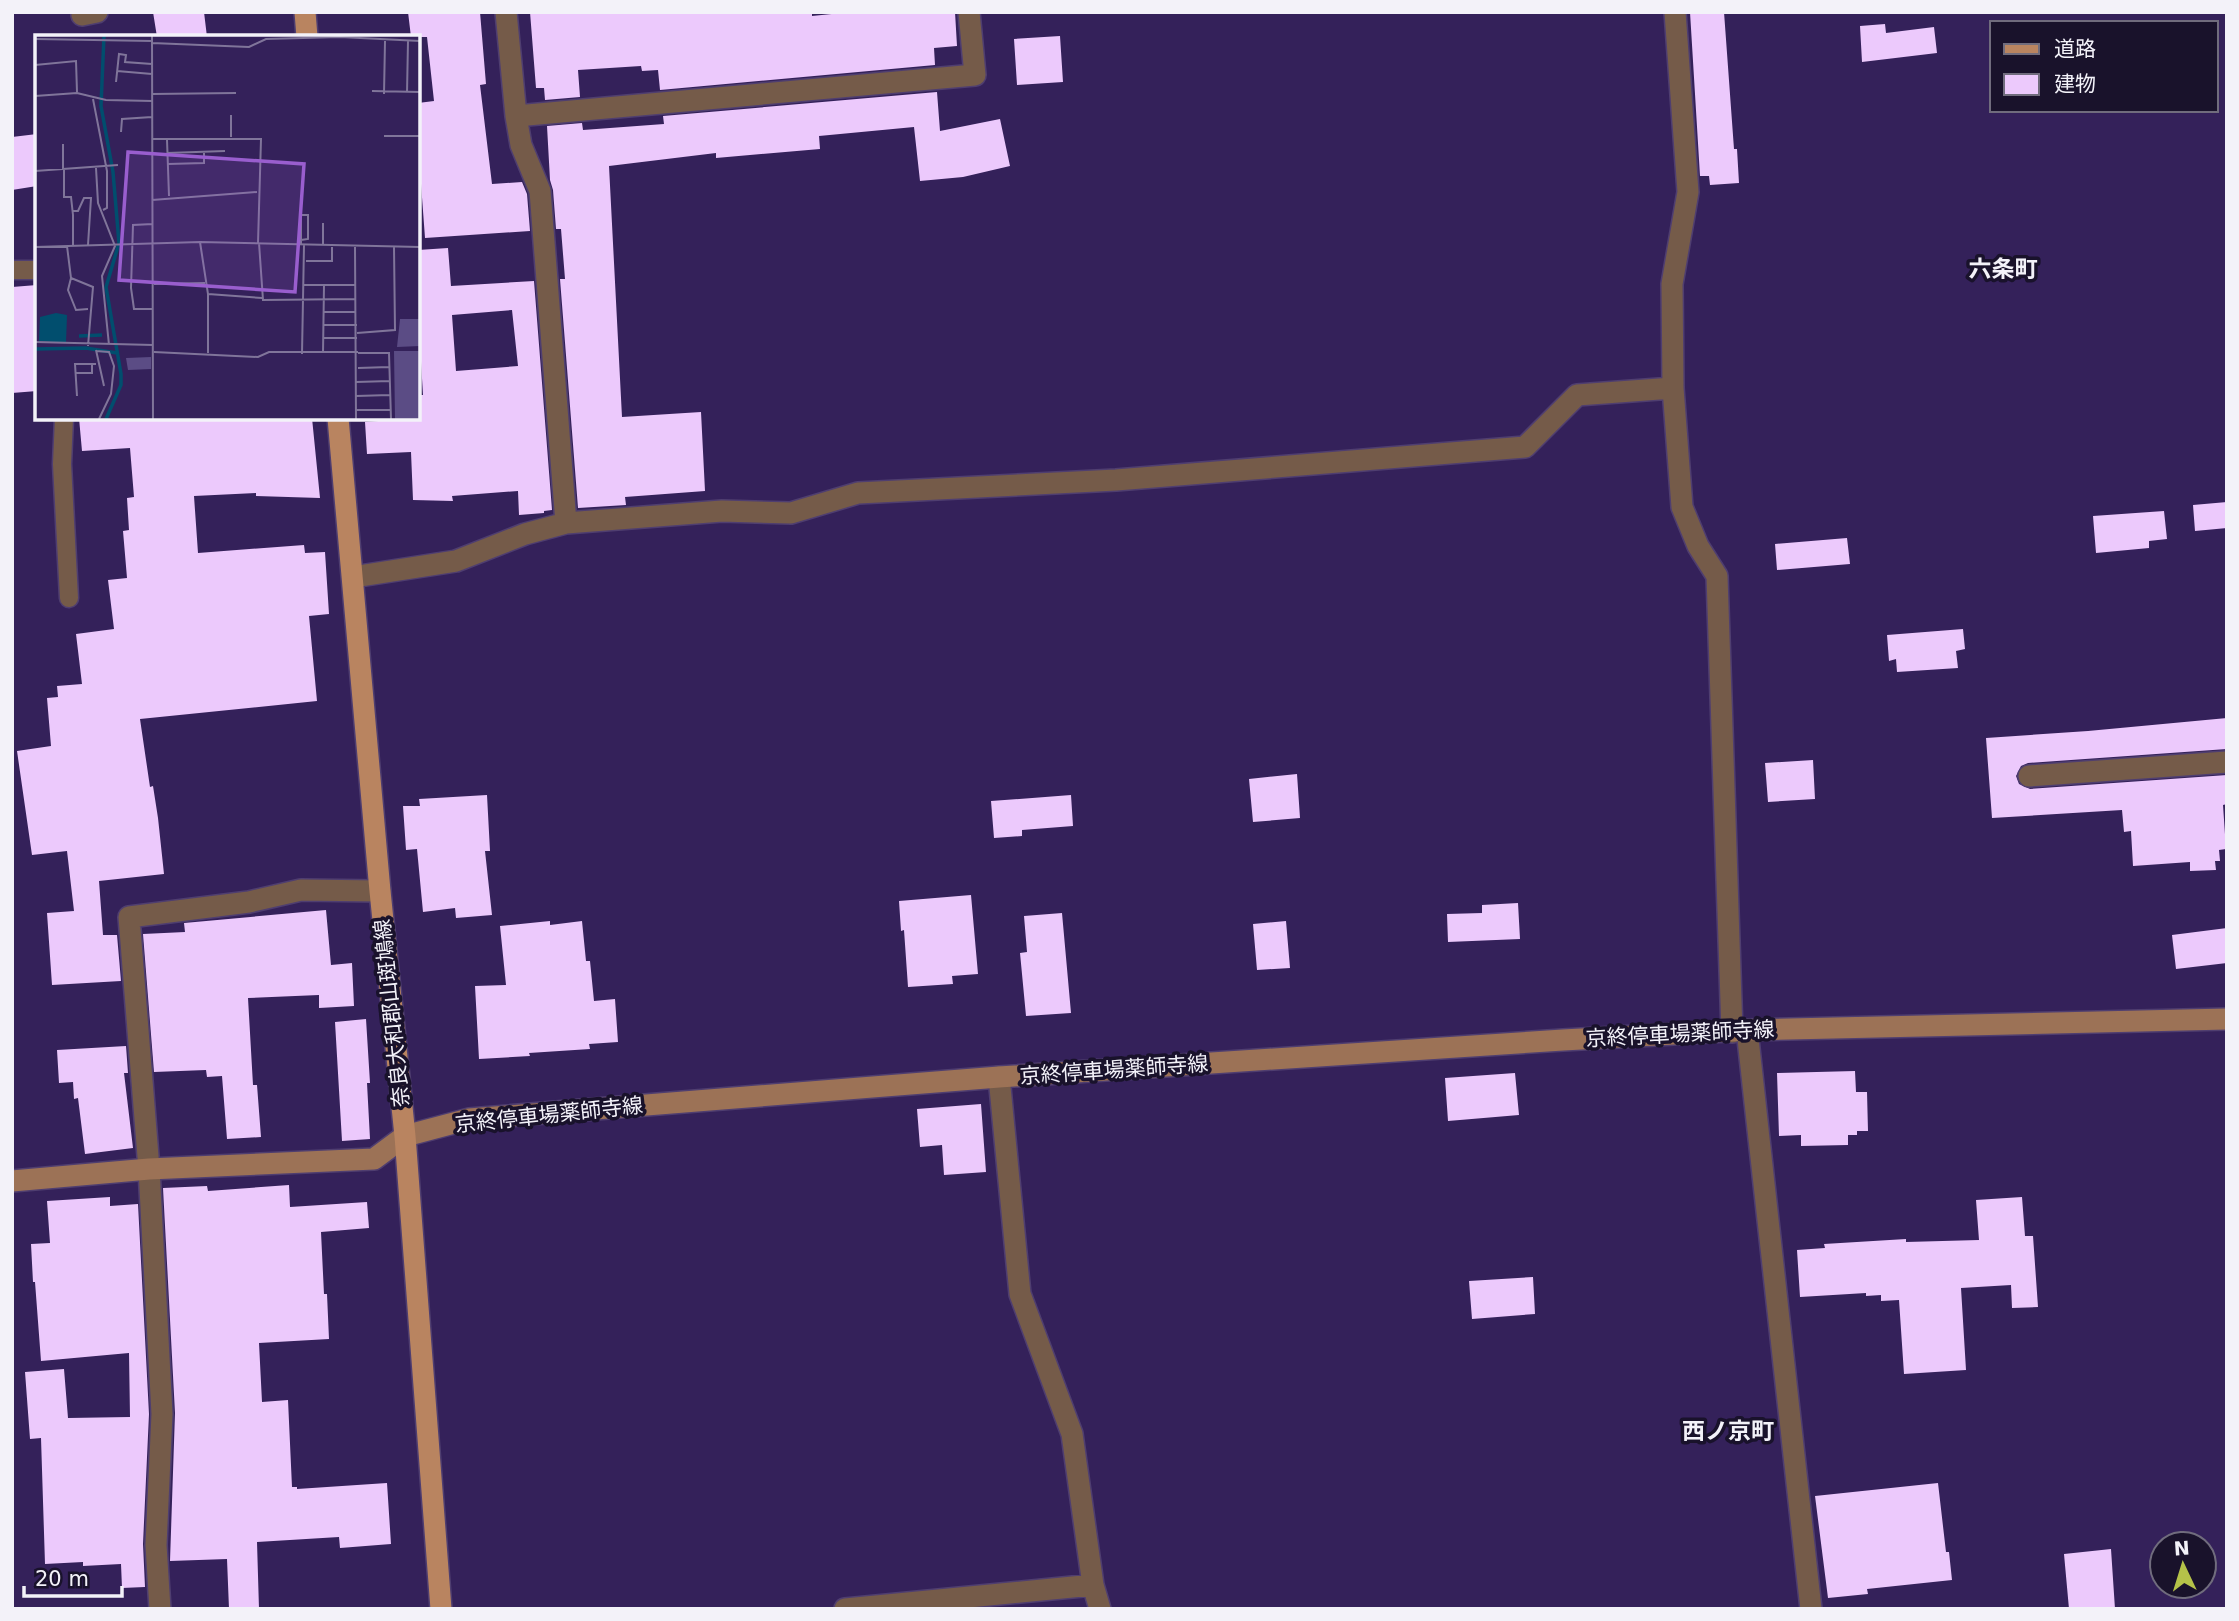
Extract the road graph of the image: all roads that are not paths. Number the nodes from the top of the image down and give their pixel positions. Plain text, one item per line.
1 (305, 12) edge
2 (506, 12) edge
3 (969, 12) edge
4 (1675, 12) edge
5 (307, 35) edge
6 (516, 116) junction
7 (12, 270) edge
8 (35, 270) edge
9 (1673, 388) junction
10 (64, 420) edge
11 (338, 420) edge
12 (566, 523) junction
13 (353, 577) junction
14 (69, 598) dead end
15 (2227, 762) edge
16 (2029, 776) dead end
17 (380, 891) junction
18 (2227, 1019) edge
19 (1740, 1031) junction
20 (999, 1077) junction
21 (405, 1136) junction
22 (149, 1169) junction
23 (15, 1181) edge
24 (1093, 1585) junction
25 (160, 1609) edge
26 (441, 1609) edge
27 (845, 1609) edge
28 (1100, 1609) edge
29 (1811, 1609) edge

1 - 5 main road
2 - 6 street
3 - 6 street
4 - 9 street
6 - 12 street
7 - 8 lane
9 - 12 street
9 - 19 street
10 - 14 lane
11 - 13 main road, 奈良大和郡山斑鳩線
12 - 13 street
13 - 17 main road, 奈良大和郡山斑鳩線
15 - 16 street
17 - 21 main road, 奈良大和郡山斑鳩線
17 - 22 street
18 - 19 main road, 京終停車場薬師寺線
19 - 20 main road, 京終停車場薬師寺線
19 - 29 street
20 - 21 main road, 京終停車場薬師寺線
20 - 24 street
21 - 22 main road, 京終停車場薬師寺線
21 - 26 main road, 奈良大和郡山斑鳩線
22 - 23 main road, 京終停車場薬師寺線
22 - 25 street
24 - 27 street
24 - 28 street

